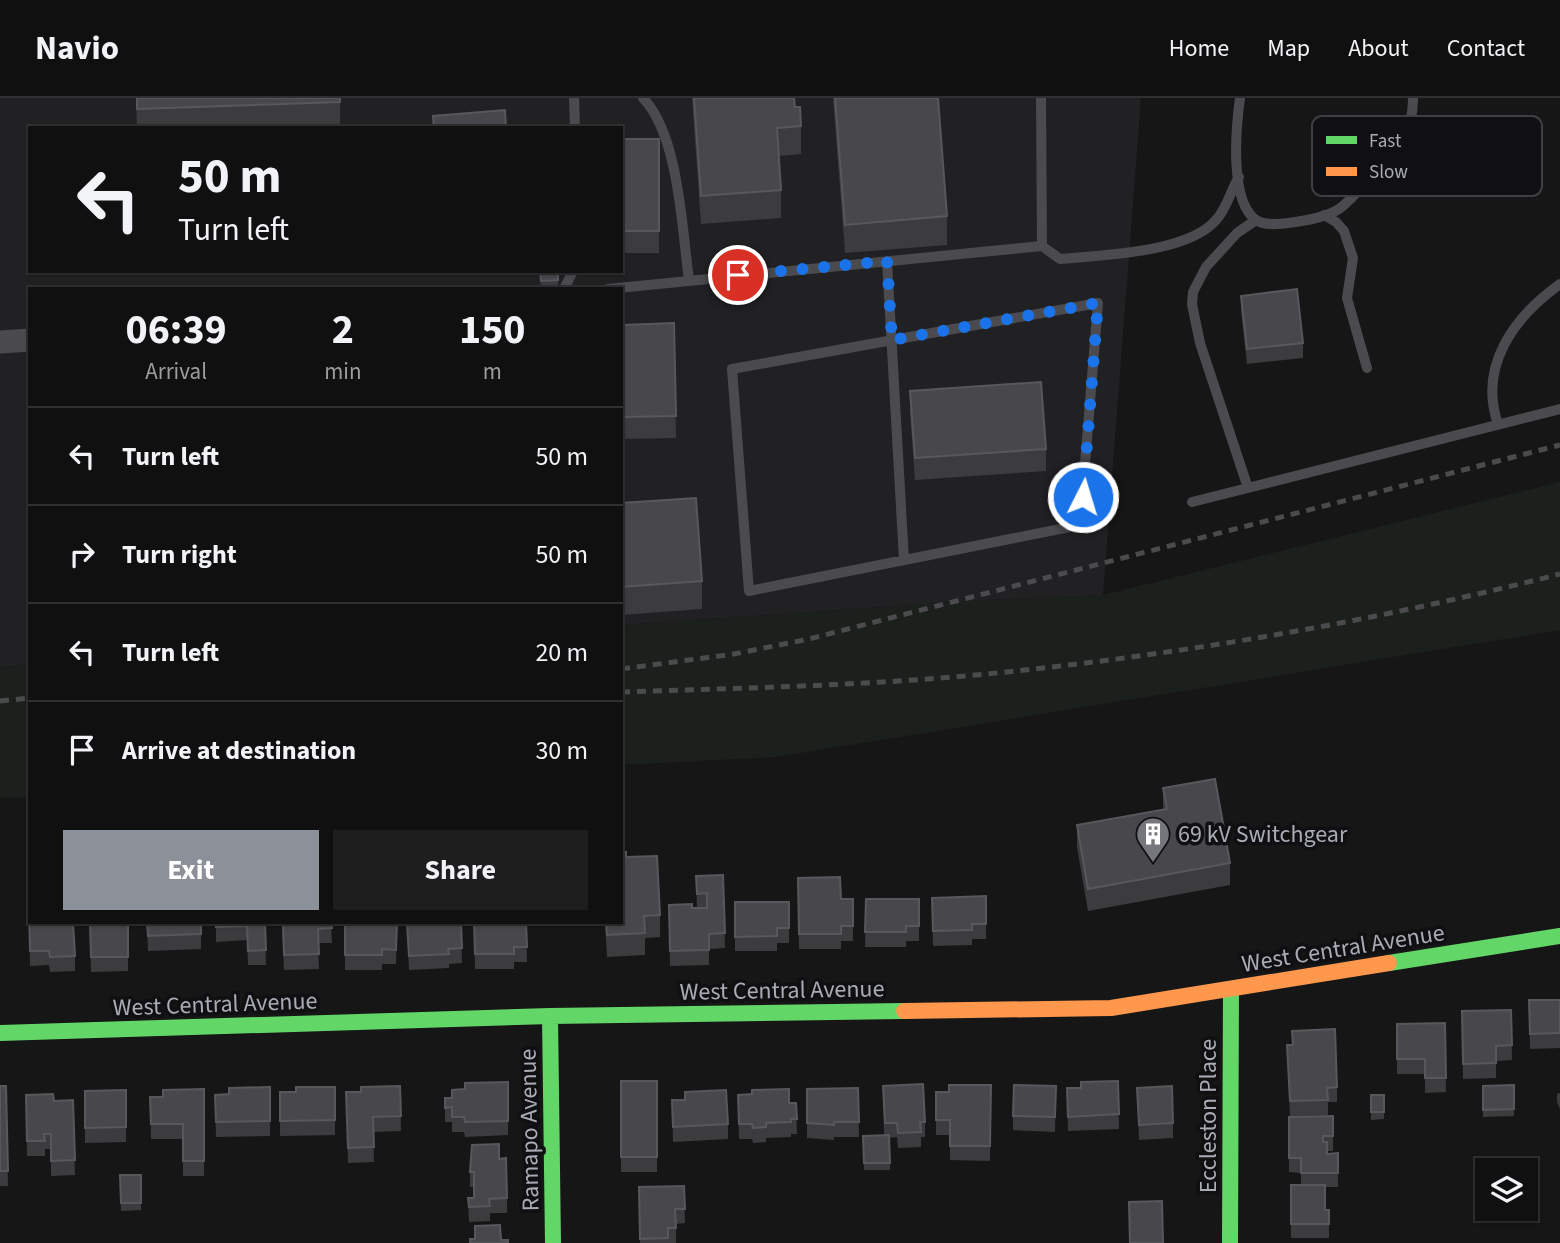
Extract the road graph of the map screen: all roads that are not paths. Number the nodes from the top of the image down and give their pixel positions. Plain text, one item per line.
1 (574, 98) edge
2 (643, 98) edge
3 (1041, 98) edge
4 (1240, 98) edge
5 (1413, 98) edge
6 (1411, 116) edge
7 (575, 126) edge
8 (1239, 177) junction
9 (1352, 196) edge
10 (1324, 215) junction
11 (1256, 220) junction
12 (1042, 246) junction
13 (887, 261) junction
14 (689, 280) junction
15 (1560, 284) edge
16 (623, 287) edge
17 (28, 340) edge
18 (892, 340) junction
19 (0, 342) edge
20 (1367, 368) dead end
21 (1560, 409) edge
22 (1498, 424) junction
23 (1248, 488) junction
24 (1192, 502) dead end
25 (904, 560) junction
26 (1560, 936) edge
27 (1231, 989) junction
28 (550, 1016) junction
29 (0, 1033) edge
30 (553, 1243) edge
31 (1230, 1243) edge

1 - 7 lane
2 - 14 lane
3 - 12 lane
4 - 8 lane
5 - 6 lane
8 - 11 lane
8 - 12 lane
9 - 10 lane
10 - 11 lane
10 - 20 lane
11 - 23 lane
12 - 13 lane
13 - 14 lane
13 - 18 lane
14 - 16 lane
15 - 22 lane
17 - 19 street
18 - 25 lane
18 - 25 lane
18 - 25 lane
21 - 22 lane
22 - 23 lane
23 - 24 lane
26 - 27 street, West Central Avenue
27 - 28 street, West Central Avenue
27 - 31 street, Eccleston Place
28 - 29 street, West Central Avenue
28 - 30 street, Ramapo Avenue

